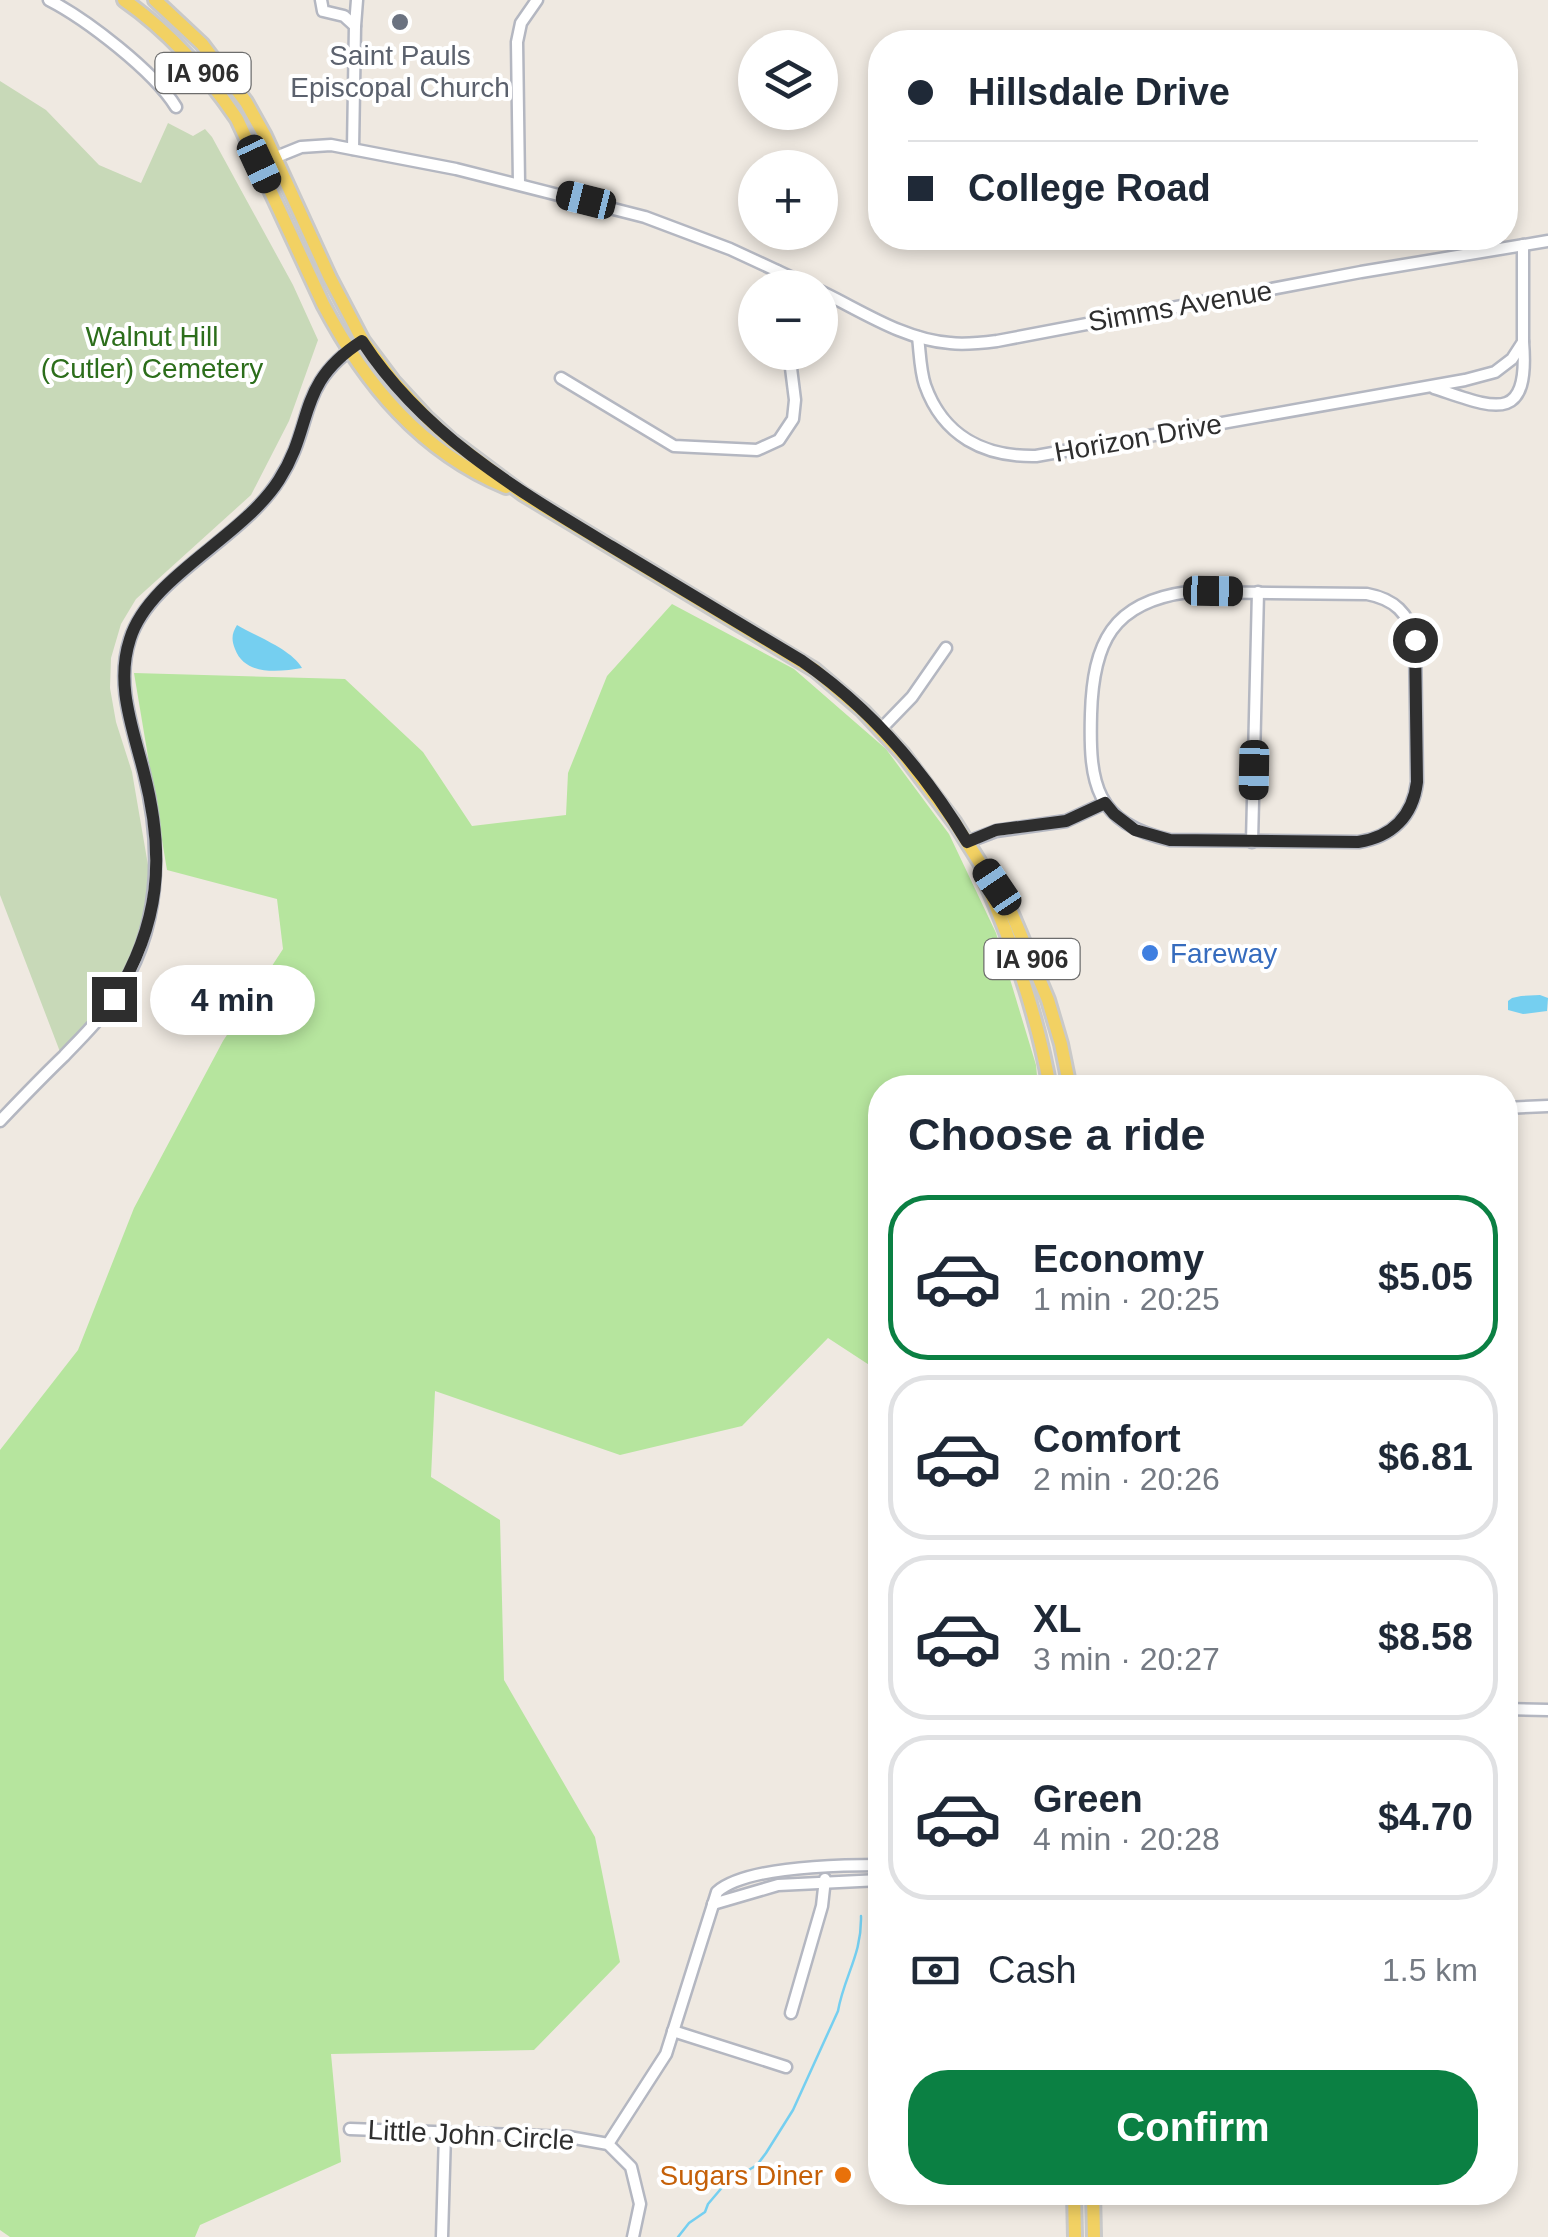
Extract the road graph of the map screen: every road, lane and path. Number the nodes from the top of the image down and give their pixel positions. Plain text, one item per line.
1 (49, 0) edge
2 (124, 0) edge
3 (155, 0) edge
4 (322, 0) edge
5 (357, 0) edge
6 (538, 0) edge
7 (356, 26) junction
8 (176, 107) dead end
9 (353, 149) junction
10 (275, 158) junction
11 (259, 164) junction
12 (519, 184) junction
13 (1548, 241) edge
14 (1522, 245) junction
15 (1518, 246) edge
16 (1492, 250) edge
17 (776, 270) edge
18 (838, 299) edge
19 (918, 337) junction
20 (362, 341) junction
21 (1524, 342) junction
22 (349, 350) junction
23 (791, 370) edge
24 (561, 378) dead end
25 (1428, 386) junction
26 (523, 494) junction
27 (1258, 592) junction
28 (946, 648) dead end
29 (881, 729) junction
30 (1105, 803) junction
31 (967, 842) junction
32 (1252, 842) junction
33 (1048, 1075) edge
34 (1067, 1075) edge
35 (1548, 1106) edge
36 (1518, 1107) edge
37 (0, 1121) edge
38 (1518, 1709) edge
39 (1548, 1710) edge
40 (868, 1866) edge
41 (825, 1868) junction
42 (868, 1880) edge
43 (825, 1882) junction
44 (713, 1904) junction
45 (791, 2013) dead end
46 (673, 2031) junction
47 (786, 2067) dead end
48 (350, 2129) dead end
49 (445, 2133) junction
50 (608, 2144) junction
51 (1074, 2205) edge
52 (1093, 2205) edge
53 (442, 2237) edge
54 (633, 2237) edge
55 (1075, 2237) edge
56 (1094, 2237) edge

1 - 8 street
2 - 11 main road, IA 906
3 - 10 main road, IA 906
4 - 7 street
5 - 7 street
6 - 12 street
7 - 9 street
9 - 10 street, Simms Avenue
9 - 12 street, Simms Avenue
10 - 11 street, Simms Avenue
10 - 20 main road, IA 906
11 - 22 main road, IA 906
12 - 17 street, Simms Avenue
13 - 14 street, Simms Avenue
14 - 15 street, Simms Avenue
14 - 21 street, Horizon Drive
16 - 19 street, Simms Avenue
18 - 19 street, Simms Avenue
19 - 25 street, Horizon Drive
20 - 22 street
20 - 26 main road, IA 906
21 - 25 street, Horizon Drive
21 - 25 street, Horizon Drive
22 - 26 main road, IA 906
22 - 37 street
23 - 24 street
26 - 29 main road, IA 906
27 - 30 street
27 - 32 street
27 - 32 street
28 - 29 street
29 - 31 main road, IA 906
30 - 31 street
30 - 32 street
31 - 33 main road, IA 906
31 - 34 main road, IA 906
35 - 36 street
38 - 39 street
40 - 41 street
41 - 43 street
41 - 44 street
42 - 43 street
43 - 44 street
43 - 45 street
44 - 46 street
46 - 47 street
46 - 50 street
48 - 49 street, Little John Circle
49 - 50 street, Little John Circle
49 - 53 street
50 - 54 street, Little John Circle
51 - 55 main road
52 - 56 main road

